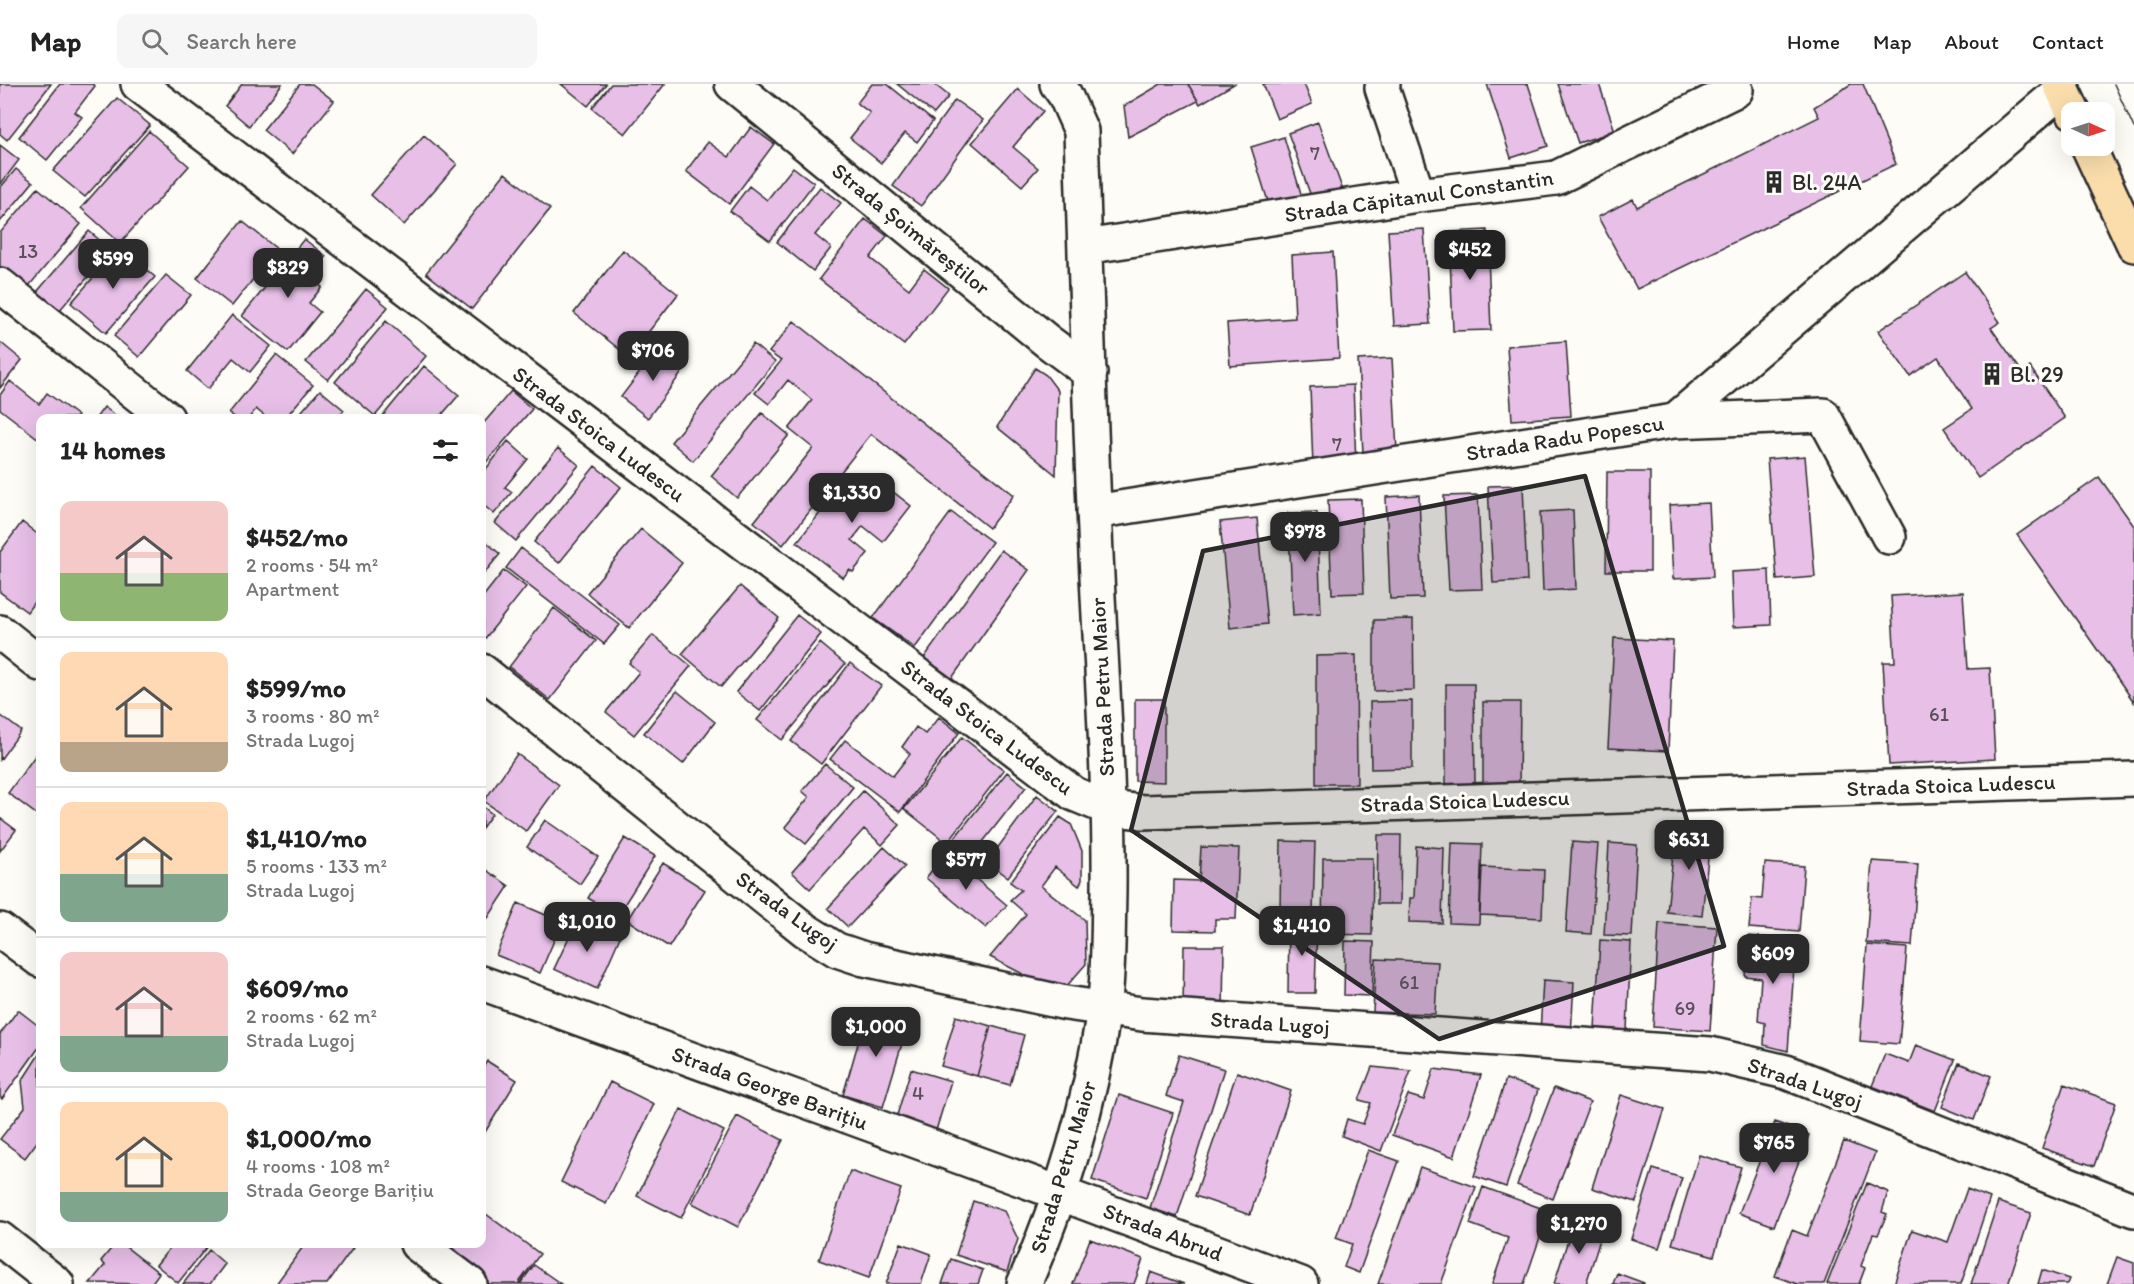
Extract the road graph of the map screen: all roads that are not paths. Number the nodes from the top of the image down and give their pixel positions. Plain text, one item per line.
1 (138, 84) edge
2 (732, 84) edge
3 (1056, 84) edge
4 (1383, 84) edge
5 (1736, 90) dead end
6 (2064, 92) edge
7 (2093, 156) edge
8 (1418, 195) junction
9 (2134, 245) edge
10 (1085, 247) junction
11 (0, 285) edge
12 (1090, 373) junction
13 (161, 414) edge
14 (1674, 421) junction
15 (1094, 512) junction
16 (1889, 537) dead end
17 (0, 633) edge
18 (36, 661) edge
19 (486, 674) edge
20 (2134, 779) edge
21 (1108, 808) junction
22 (0, 930) edge
23 (36, 957) edge
24 (486, 984) edge
25 (1104, 1009) junction
26 (1059, 1193) junction
27 (2134, 1210) edge
28 (422, 1248) edge
29 (6, 1254) edge
30 (57, 1284) edge
31 (470, 1284) edge
32 (1024, 1284) edge
33 (1301, 1284) edge

1 - 21 street, Strada Stoica Ludescu
2 - 12 street, Strada Șoimăreștilor
3 - 10 street, Strada Petru Maior
4 - 8 street
5 - 8 street, Strada Căpitanul Constantin
6 - 14 street, Strada Radu Popescu
7 - 9 main road
8 - 10 street, Strada Căpitanul Constantin
10 - 12 street, Strada Petru Maior
11 - 13 street
12 - 15 street, Strada Petru Maior
14 - 15 street, Strada Radu Popescu
14 - 16 street
15 - 21 street, Strada Petru Maior
17 - 18 street
19 - 25 street, Strada Lugoj
20 - 21 street, Strada Stoica Ludescu
21 - 25 street, Strada Petru Maior
22 - 23 street
24 - 26 street, Strada George Barițiu
25 - 26 street, Strada Petru Maior
25 - 27 street, Strada Lugoj
26 - 32 street, Strada Petru Maior
26 - 33 street, Strada Abrud
28 - 31 street
29 - 30 street

